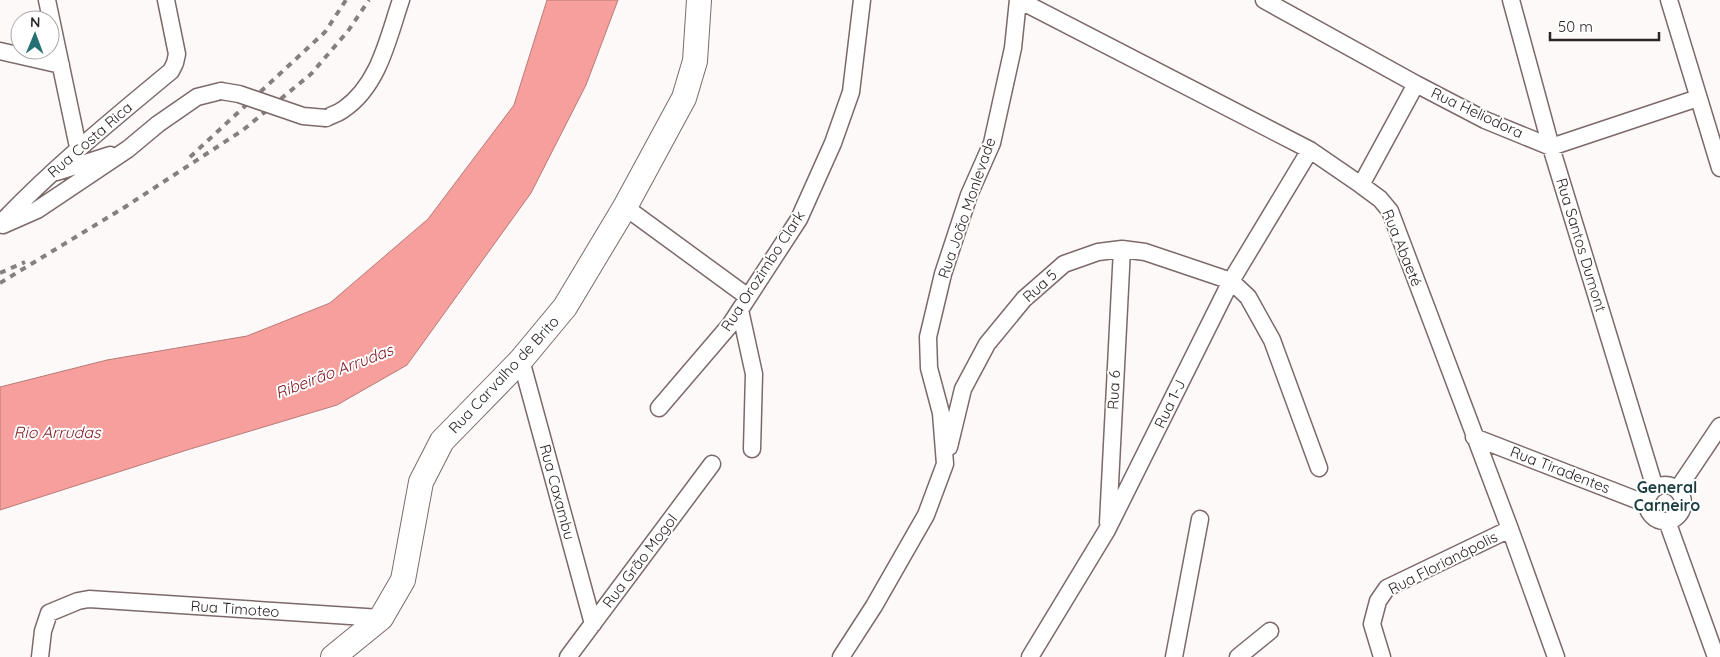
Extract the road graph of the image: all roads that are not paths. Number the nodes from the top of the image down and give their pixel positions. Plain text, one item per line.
1 (47, 0) edge
2 (166, 0) edge
3 (402, 0) edge
4 (699, 0) edge
5 (862, 0) edge
6 (1018, 0) edge
7 (1669, 0) edge
8 (1270, 2) edge
9 (1509, 3) edge
10 (0, 51) edge
11 (61, 65) junction
12 (1416, 84) junction
13 (1698, 98) junction
14 (1551, 147) junction
15 (128, 149) junction
16 (76, 150) junction
17 (1310, 150) junction
18 (88, 162) junction
19 (1720, 168) edge
20 (52, 173) junction
21 (1361, 185) junction
22 (28, 194) junction
23 (625, 207) junction
24 (37, 210) junction
25 (0, 225) edge
26 (1122, 249) junction
27 (1231, 281) junction
28 (744, 304) junction
29 (521, 360) junction
30 (660, 408) dead end
31 (1720, 426) edge
32 (1474, 437) junction
33 (752, 449) dead end
34 (712, 464) dead end
35 (945, 464) junction
36 (1319, 468) dead end
37 (1655, 488) junction
38 (1676, 490) junction
39 (1647, 504) junction
40 (1200, 519) dead end
41 (1667, 521) junction
42 (1510, 529) junction
43 (1107, 530) junction
44 (381, 618) junction
45 (593, 624) junction
46 (1270, 631) dead end
47 (40, 657) edge
48 (333, 657) edge
49 (568, 657) edge
50 (841, 657) edge
51 (1030, 657) edge
52 (1174, 657) edge
53 (1238, 657) edge
54 (1382, 657) edge
55 (1556, 657) edge
56 (1716, 657) edge

1 - 11 street
2 - 16 street, Rua Costa Rica
3 - 15 street, bridge
4 - 23 street, Rua Carvalho de Brito
5 - 28 street, Rua Orozimbo Clark
6 - 17 street, Rua Abaeté
6 - 35 street, Rua João Monlevade
7 - 13 street
8 - 12 street, Rua Heliodora
9 - 14 street, Rua Santos Dumont
10 - 11 street
11 - 16 street
12 - 14 street, Rua Heliodora
12 - 21 street
13 - 14 street
13 - 19 street
14 - 37 street, Rua Santos Dumont
15 - 18 street
15 - 24 street
16 - 18 street
16 - 20 street, Rua Costa Rica
17 - 21 street, Rua Abaeté
17 - 27 street, Rua 1-J
18 - 20 street
20 - 22 street, Rua Costa Rica
21 - 32 street, Rua Abaeté
22 - 24 street
22 - 25 street, Rua Costa Rica
23 - 28 street
23 - 29 street, Rua Carvalho de Brito
24 - 25 street
26 - 27 street, Rua 5
26 - 35 street, Rua 5
26 - 43 street, Rua 6
27 - 36 street
27 - 43 street, Rua 1-J
28 - 30 street, Rua Orozimbo Clark
28 - 33 street
29 - 44 street, Rua Carvalho de Brito
29 - 45 street, Rua Caxambu
31 - 38 street
32 - 39 street, Rua Tiradentes
32 - 42 street, Rua Abaeté
34 - 45 street, Rua Grão Mogol
35 - 50 street, Rua João Monlevade
37 - 38 street
37 - 39 street
38 - 41 street
39 - 41 street
40 - 52 street
41 - 56 street
42 - 54 street, Rua Florianópolis
42 - 55 street, Rua Abaeté
43 - 51 street, Rua 1-J
44 - 47 street, Rua Timoteo
44 - 48 street, Rua Carvalho de Brito
45 - 49 street, Rua Grão Mogol
46 - 53 street

